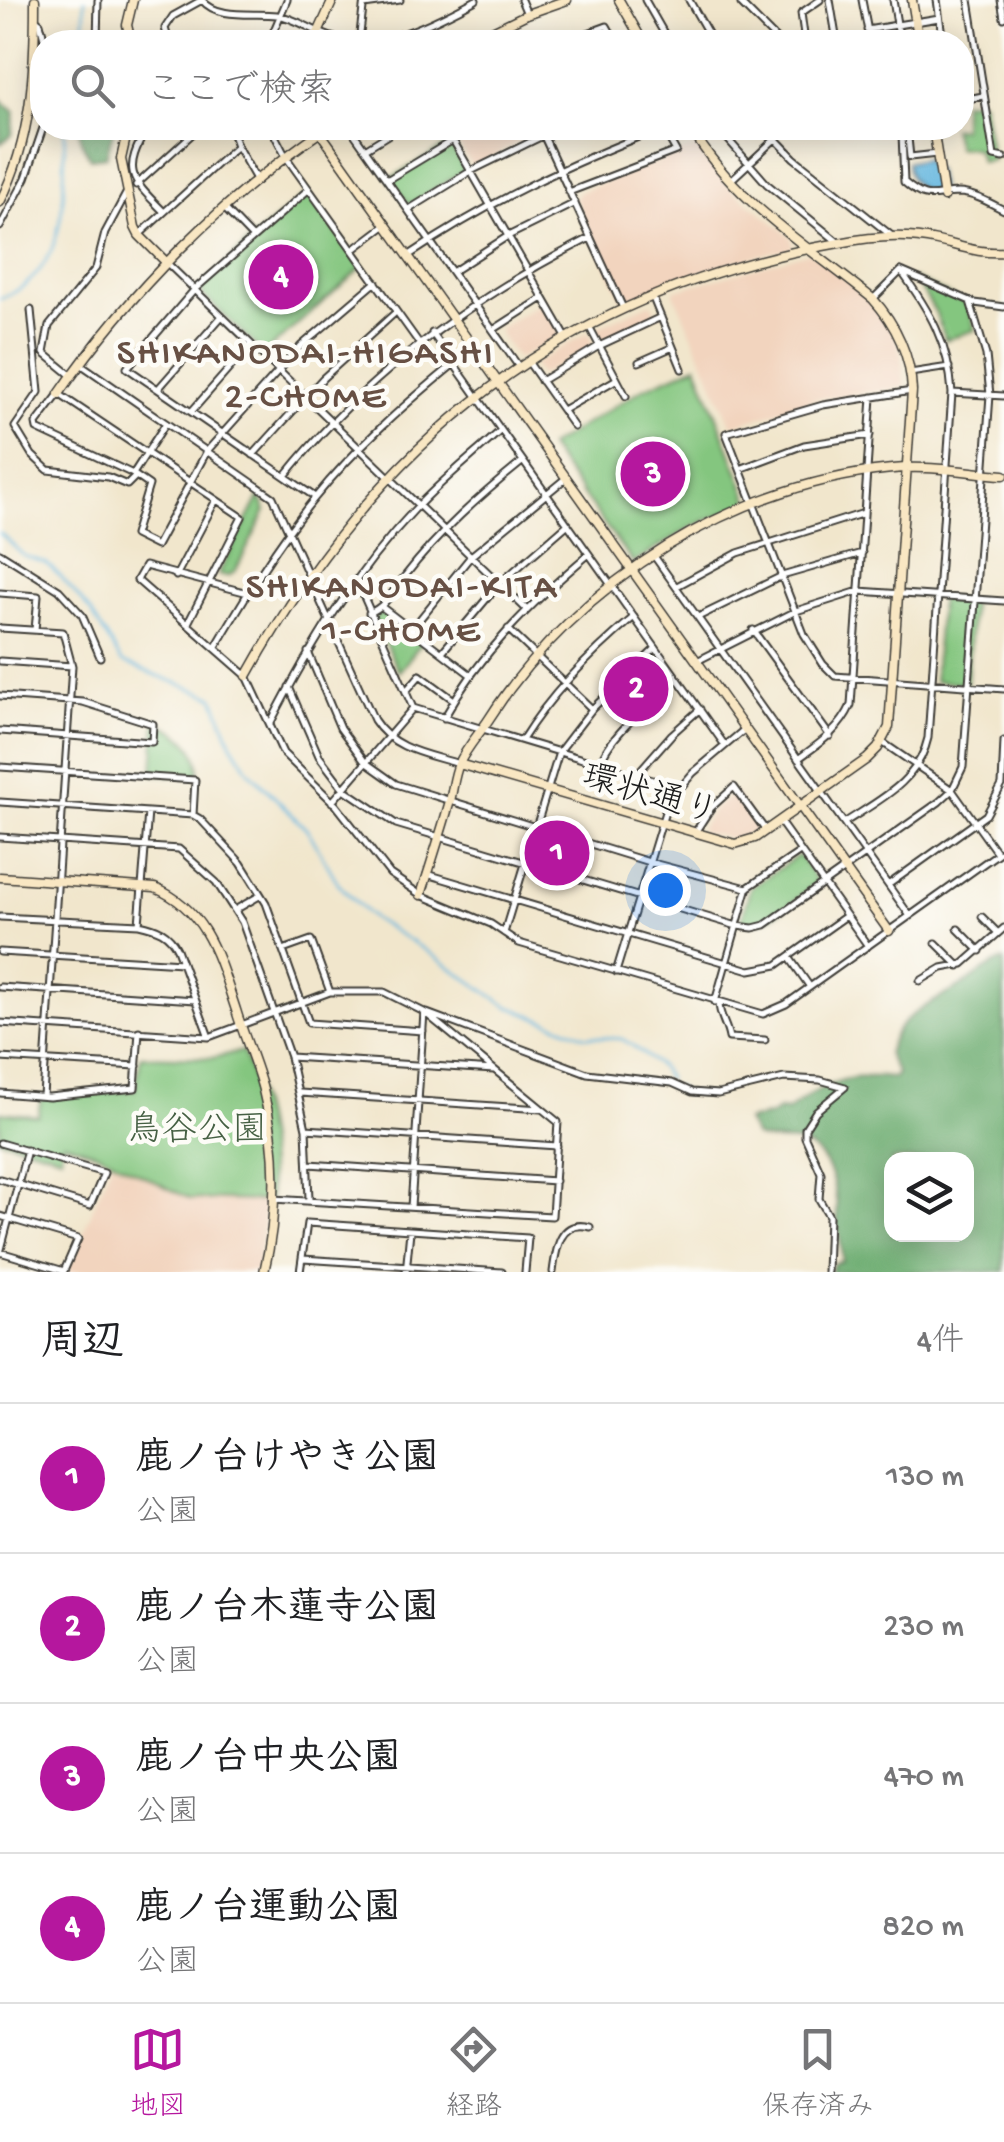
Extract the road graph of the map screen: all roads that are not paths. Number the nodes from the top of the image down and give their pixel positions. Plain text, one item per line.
1 (35, 0) edge
2 (98, 0) edge
3 (134, 0) edge
4 (203, 0) edge
5 (288, 0) edge
6 (332, 0) edge
7 (400, 0) edge
8 (476, 0) edge
9 (520, 0) edge
10 (567, 0) edge
11 (618, 0) edge
12 (645, 0) edge
13 (689, 0) edge
14 (742, 0) edge
15 (820, 0) edge
16 (830, 0) edge
17 (862, 0) edge
18 (893, 0) edge
19 (912, 0) edge
20 (937, 0) edge
21 (969, 0) edge
22 (364, 2) edge
23 (1002, 3) edge
24 (527, 14) junction
25 (281, 16) junction
26 (939, 18) junction
27 (1004, 18) edge
28 (34, 20) junction
29 (916, 23) junction
30 (898, 25) junction
31 (420, 29) joint
32 (34, 30) edge
33 (42, 30) edge
34 (98, 30) edge
35 (126, 30) edge
36 (167, 30) edge
37 (275, 30) edge
38 (314, 30) edge
39 (320, 30) edge
40 (361, 30) edge
41 (417, 30) edge
42 (496, 30) edge
43 (635, 30) edge
44 (662, 30) edge
45 (706, 30) edge
46 (766, 30) edge
47 (803, 30) edge
48 (835, 30) edge
49 (868, 30) joint
50 (899, 30) edge
51 (917, 30) edge
52 (942, 30) edge
53 (974, 30) edge
54 (974, 32) edge
55 (984, 96) junction
56 (974, 98) edge
57 (30, 108) edge
58 (39, 140) edge
59 (125, 140) edge
60 (140, 140) edge
61 (186, 140) edge
62 (235, 140) edge
63 (277, 140) edge
64 (307, 140) edge
65 (328, 140) edge
66 (359, 140) edge
67 (380, 140) edge
68 (449, 140) edge
69 (453, 140) edge
70 (525, 140) edge
71 (545, 140) edge
72 (631, 140) edge
73 (670, 140) edge
74 (700, 140) edge
75 (727, 140) edge
76 (773, 140) edge
77 (775, 140) edge
78 (902, 140) edge
79 (908, 140) edge
80 (934, 140) edge
81 (237, 146) junction
82 (365, 149) junction
83 (937, 154) junction
84 (286, 157) junction
85 (1004, 158) edge
86 (747, 165) junction
87 (559, 168) junction
88 (471, 171) junction
89 (257, 180) junction
90 (387, 180) junction
91 (730, 181) junction
92 (136, 184) junction
93 (310, 189) junction
94 (127, 192) junction
95 (570, 192) junction
96 (944, 196) junction
97 (0, 202) edge
98 (490, 204) junction
99 (575, 204) junction
100 (224, 208) junction
101 (408, 210) junction
102 (1004, 210) edge
103 (163, 211) junction
104 (386, 225) junction
105 (0, 227) edge
106 (139, 235) junction
107 (508, 236) junction
108 (252, 237) junction
109 (590, 238) junction
110 (894, 238) junction
111 (430, 241) junction
112 (839, 243) junction
113 (811, 249) junction
114 (353, 250) junction
115 (1004, 252) edge
116 (408, 256) junction
117 (167, 262) junction
118 (527, 270) junction
119 (901, 271) junction
120 (452, 272) junction
121 (376, 282) junction
122 (195, 290) junction
123 (653, 296) junction
124 (543, 298) junction
125 (873, 299) junction
126 (970, 300) junction
127 (474, 304) junction
128 (1004, 307) edge
129 (622, 308) junction
130 (31, 310) dead end
131 (396, 311) junction
132 (222, 316) junction
133 (661, 317) junction
134 (453, 320) junction
135 (588, 326) junction
136 (493, 330) junction
137 (432, 333) junction
138 (566, 337) junction
139 (419, 342) junction
140 (251, 344) junction
141 (600, 346) junction
142 (673, 346) junction
143 (639, 362) dead end
144 (80, 364) junction
145 (454, 364) junction
146 (523, 364) junction
147 (950, 368) junction
148 (682, 369) dead end
149 (278, 370) junction
150 (910, 373) junction
151 (72, 376) junction
152 (616, 378) junction
153 (541, 380) junction
154 (498, 382) junction
155 (158, 389) junction
156 (912, 391) junction
157 (952, 392) junction
158 (59, 394) junction
159 (990, 395) junction
160 (305, 396) junction
161 (626, 396) dead end
162 (1004, 396) edge
163 (872, 397) junction
164 (478, 398) junction
165 (562, 410) junction
166 (191, 412) junction
167 (332, 422) junction
168 (166, 423) junction
169 (574, 427) dead end
170 (501, 430) junction
171 (222, 434) junction
172 (870, 435) junction
173 (359, 448) junction
174 (206, 452) junction
175 (147, 453) junction
176 (253, 454) junction
177 (522, 462) junction
178 (907, 468) junction
179 (740, 469) junction
180 (946, 471) junction
181 (867, 474) junction
182 (984, 474) junction
183 (134, 475) junction
184 (1004, 475) edge
185 (284, 476) junction
186 (388, 476) junction
187 (566, 478) junction
188 (190, 482) junction
189 (546, 493) junction
190 (315, 497) junction
191 (216, 500) junction
192 (754, 504) junction
193 (418, 505) junction
194 (864, 513) junction
195 (568, 524) junction
196 (290, 530) junction
197 (445, 531) junction
198 (768, 541) junction
199 (0, 553) edge
200 (862, 553) junction
201 (589, 554) junction
202 (654, 555) junction
203 (471, 556) junction
204 (631, 570) junction
205 (310, 574) junction
206 (176, 576) junction
207 (782, 576) junction
208 (356, 579) junction
209 (209, 584) junction
210 (499, 584) junction
211 (611, 585) junction
212 (676, 587) junction
213 (859, 591) junction
214 (0, 593) edge
215 (248, 593) junction
216 (899, 594) junction
217 (938, 596) junction
218 (976, 599) junction
219 (1004, 601) edge
220 (382, 608) junction
221 (526, 609) junction
222 (796, 611) junction
223 (369, 613) junction
224 (329, 617) junction
225 (634, 618) junction
226 (698, 618) junction
227 (188, 623) junction
228 (0, 628) edge
229 (508, 629) junction
230 (35, 630) junction
231 (411, 630) junction
232 (753, 630) junction
233 (214, 648) junction
234 (656, 648) junction
235 (720, 648) junction
236 (308, 652) junction
237 (442, 652) junction
238 (537, 656) junction
239 (100, 657) dead end
240 (0, 661) edge
241 (696, 661) junction
242 (72, 666) junction
243 (471, 675) junction
244 (247, 676) junction
245 (678, 679) junction
246 (853, 679) junction
247 (565, 682) junction
248 (893, 682) junction
249 (932, 684) junction
250 (289, 687) junction
251 (970, 687) junction
252 (1004, 689) edge
253 (406, 692) junction
254 (0, 696) edge
255 (454, 700) junction
256 (70, 701) junction
257 (413, 708) junction
258 (592, 708) junction
259 (700, 710) junction
260 (444, 718) junction
261 (270, 724) junction
262 (745, 729) junction
263 (482, 730) junction
264 (0, 731) edge
265 (68, 736) junction
266 (830, 736) junction
267 (385, 737) junction
268 (521, 741) junction
269 (1004, 741) edge
270 (882, 742) junction
271 (724, 744) junction
272 (559, 752) junction
273 (798, 759) junction
274 (364, 762) junction
275 (459, 764) junction
276 (600, 764) junction
277 (0, 766) edge
278 (919, 766) junction
279 (65, 771) junction
280 (636, 775) junction
281 (679, 788) junction
282 (344, 789) junction
283 (548, 790) junction
284 (952, 790) junction
285 (822, 791) junction
286 (450, 801) junction
287 (0, 802) edge
288 (332, 802) junction
289 (63, 806) junction
290 (800, 806) junction
291 (148, 812) junction
292 (193, 815) junction
293 (779, 822) junction
294 (660, 823) junction
295 (844, 823) junction
296 (976, 824) junction
297 (536, 828) junction
298 (766, 831) junction
299 (694, 834) junction
300 (0, 838) edge
301 (438, 838) junction
302 (60, 842) junction
303 (146, 847) junction
304 (1001, 851) edge
305 (800, 852) junction
306 (866, 854) junction
307 (649, 862) junction
308 (525, 864) junction
309 (844, 869) junction
310 (428, 874) junction
311 (0, 878) edge
312 (58, 882) junction
313 (824, 884) junction
314 (888, 885) junction
315 (143, 886) junction
316 (747, 888) junction
317 (261, 895) junction
318 (421, 895) junction
319 (638, 897) junction
320 (514, 900) junction
321 (235, 910) junction
322 (846, 916) junction
323 (910, 916) junction
324 (0, 917) edge
325 (982, 917) dead end
326 (54, 921) junction
327 (139, 924) junction
328 (737, 926) junction
329 (958, 929) dead end
330 (1001, 930) edge
331 (889, 931) junction
332 (504, 933) junction
333 (627, 935) junction
334 (936, 943) dead end
335 (868, 946) junction
336 (283, 950) junction
337 (980, 951) junction
338 (0, 952) edge
339 (53, 955) junction
340 (789, 957) junction
341 (182, 963) junction
342 (726, 964) junction
343 (958, 966) junction
344 (616, 972) junction
345 (920, 981) dead end
346 (0, 987) edge
347 (810, 987) junction
348 (50, 991) junction
349 (330, 992) junction
350 (195, 1000) junction
351 (717, 1002) junction
352 (302, 1003) junction
353 (424, 1012) junction
354 (274, 1013) junction
355 (0, 1023) edge
356 (240, 1025) junction
357 (48, 1026) junction
358 (138, 1031) junction
359 (422, 1031) junction
360 (208, 1036) junction
361 (765, 1040) dead end
362 (290, 1057) junction
363 (0, 1058) edge
364 (45, 1061) junction
365 (137, 1066) junction
366 (420, 1066) junction
367 (496, 1071) junction
368 (300, 1093) junction
369 (0, 1094) edge
370 (43, 1096) junction
371 (418, 1101) junction
372 (544, 1109) junction
373 (306, 1129) junction
374 (416, 1136) junction
375 (0, 1142) edge
376 (557, 1146) junction
377 (27, 1150) junction
378 (309, 1164) junction
379 (413, 1171) junction
380 (0, 1180) edge
381 (555, 1181) junction
382 (18, 1184) junction
383 (273, 1199) junction
384 (309, 1199) junction
385 (411, 1206) junction
386 (0, 1216) edge
387 (9, 1218) junction
388 (590, 1227) dead end
389 (410, 1231) junction
390 (0, 1253) edge
391 (303, 1259) junction
392 (407, 1269) edge
393 (264, 1272) edge
394 (300, 1272) edge
395 (502, 1272) edge
396 (525, 1272) edge
397 (553, 1272) edge
398 (827, 1272) edge

1 - 28 street
2 - 34 street
3 - 35 street
4 - 25 street
4 - 36 street
5 - 25 street
6 - 39 street
7 - 22 street
8 - 31 street
9 - 24 street
10 - 24 street
11 - 43 street
12 - 44 street
13 - 45 street
14 - 46 street
15 - 47 street
16 - 48 street
17 - 49 street
18 - 30 street
19 - 29 street
20 - 26 street
21 - 53 street
22 - 40 street
23 - 27 street
24 - 42 street
25 - 37 street
25 - 38 street
26 - 29 street
26 - 52 street
28 - 32 street
28 - 33 street
29 - 30 street
29 - 51 street
30 - 49 street
30 - 50 street
31 - 41 street
54 - 55 street
55 - 56 street
55 - 85 street
57 - 97 street
58 - 105 street
59 - 94 street
60 - 92 street
61 - 92 street
62 - 81 street
63 - 84 street
64 - 84 street
65 - 104 street
66 - 82 street
67 - 82 street
68 - 90 street
69 - 88 street
70 - 88 street
71 - 87 street
72 - 87 street
73 - 95 street
74 - 91 street
75 - 86 street
76 - 86 street
77 - 110 street
78 - 96 street
79 - 83 street
80 - 83 street
81 - 89 street
81 - 103 street
82 - 90 street
83 - 96 street
84 - 89 street
84 - 93 street
86 - 91 street
86 - 112 street
87 - 95 street
87 - 98 street
88 - 98 street
88 - 101 street
89 - 100 street
90 - 101 street
91 - 113 street
92 - 103 street
93 - 108 street
93 - 114 street
94 - 106 street
94 - 151 street
95 - 99 street
96 - 102 street
98 - 107 street
98 - 111 street
99 - 107 street
99 - 109 street
100 - 108 street
100 - 117 street
101 - 111 street
103 - 106 street
104 - 114 street
104 - 116 street
106 - 117 street
107 - 118 street
107 - 120 street
108 - 122 street
109 - 118 street
109 - 129 street
110 - 112 street
110 - 115 street
111 - 116 street
111 - 120 street
112 - 113 street
113 - 123 street
113 - 125 street
114 - 121 street
116 - 134 street
117 - 122 street
117 - 144 street
118 - 124 street
118 - 127 street
119 - 125 street
119 - 126 street
119 - 147 street
120 - 127 street
121 - 131 street
121 - 149 street
122 - 132 street
122 - 155 street
123 - 129 street
123 - 133 street
124 - 136 street
124 - 138 street
125 - 150 street
126 - 128 street
126 - 159 street
127 - 134 street
127 - 136 street
129 - 135 street
130 - 183 street
131 - 139 street
131 - 160 street
132 - 140 street
132 - 155 street
133 - 141 street
133 - 142 street
134 - 137 street
134 - 154 street
135 - 138 street
135 - 141 street
136 - 146 street
137 - 139 street
137 - 145 street
138 - 146 street
139 - 167 street
140 - 149 street
140 - 166 street
141 - 152 street
141 - 153 street
142 - 143 street
142 - 148 street
144 - 151 street
144 - 168 street
145 - 164 street
145 - 173 street
146 - 153 street
146 - 154 street
147 - 150 street
147 - 157 street
149 - 160 street
149 - 171 street
150 - 156 street
151 - 158 street
152 - 161 street
152 - 165 street
153 - 165 street
154 - 164 street
154 - 187 street
155 - 166 street
156 - 163 street
156 - 178 street
157 - 159 street
157 - 180 street
158 - 175 street
158 - 183 street
159 - 162 street
159 - 182 street
160 - 167 street
160 - 176 street
163 - 172 street
163 - 179 street
164 - 170 street
164 - 186 street
165 - 169 street
166 - 171 street
167 - 173 street
167 - 185 street
168 - 174 street
168 - 175 street
170 - 177 street
170 - 193 street
171 - 174 street
171 - 176 street
172 - 179 street
172 - 181 street
173 - 186 street
173 - 190 street
174 - 188 street
174 - 196 street
175 - 183 street
175 - 188 street
176 - 185 street
177 - 189 street
177 - 197 street
178 - 180 street
178 - 181 street
178 - 216 street
179 - 192 street
180 - 182 street
180 - 217 street
181 - 192 street
181 - 194 street
182 - 184 street
182 - 218 street
183 - 188 street
185 - 190 street
186 - 193 street
186 - 205 street
187 - 189 street
187 - 204 street
188 - 191 street
189 - 195 street
189 - 203 street
190 - 196 street
191 - 206 street
191 - 209 street
192 - 198 street
192 - 202 street
193 - 197 street
193 - 208 street
194 - 198 street
194 - 200 street
195 - 201 street
195 - 210 street
196 - 205 street
196 - 215 street
197 - 203 street
197 - 220 street
198 - 207 street
198 - 212 street
199 - 239 street
200 - 207 street
200 - 213 street
201 - 211 street
201 - 221 street
202 - 204 street
202 - 212 street
203 - 210 street
203 - 231 street
204 - 211 street
204 - 241 street
205 - 224 street
205 - 244 street
206 - 209 street
206 - 227 street
207 - 222 street
207 - 226 street
208 - 223 street
208 - 224 street
209 - 215 street
209 - 227 street
210 - 221 street
210 - 237 street
211 - 225 street
211 - 238 street
212 - 226 street
213 - 216 street
213 - 222 street
213 - 246 street
214 - 230 street
215 - 233 street
216 - 217 street
216 - 248 street
217 - 218 street
217 - 249 street
218 - 219 street
218 - 251 street
220 - 223 street
220 - 231 street
221 - 229 street
222 - 232 street
222 - 246 street
223 - 253 street
224 - 236 street
224 - 267 street
225 - 234 street
225 - 247 street
226 - 235 street
227 - 233 street
228 - 230 street
229 - 238 street
229 - 243 street
230 - 242 street
231 - 237 street
232 - 235 street
232 - 266 street
233 - 244 street
234 - 245 street
234 - 258 street
235 - 241 street
235 - 273 street
236 - 250 street
236 - 274 street
237 - 243 street
238 - 247 street
238 - 263 street
240 - 242 street
241 - 262 street
242 - 256 street
243 - 255 street
244 - 261 street
245 - 259 street
245 - 276 street
246 - 248 street
246 - 266 street
247 - 258 street
247 - 268 street
248 - 249 street
248 - 270 street
249 - 251 street
249 - 278 street
250 - 261 street
250 - 282 street
251 - 252 street
251 - 284 street
253 - 255 street
253 - 257 street
254 - 256 street
255 - 260 street
256 - 265 street
256 - 265 street
257 - 260 street
257 - 267 street
258 - 272 street
259 - 271 street
259 - 280 street
260 - 263 street
261 - 288 street
262 - 271 street
262 - 290 street
263 - 268 street
263 - 275 street
264 - 265 street
265 - 279 street
266 - 273 street
267 - 274 street
267 - 275 street
268 - 272 street
269 - 296 street
270 - 278 street
270 - 285 street, 環状通り
271 - 281 street
272 - 276 street
272 - 283 street
273 - 285 street
274 - 282 street
274 - 286 street
275 - 283 street, 環状通り
275 - 286 street
276 - 280 street
277 - 279 street
278 - 284 street
278 - 295 street
279 - 289 street
279 - 292 street
280 - 281 street
281 - 294 street
282 - 288 street
282 - 301 street
283 - 294 street, 環状通り
283 - 297 street
284 - 296 street
284 - 306 street
285 - 290 street, 環状通り
285 - 295 street
286 - 297 street
286 - 301 street
287 - 289 street
288 - 318 street
289 - 291 street
289 - 302 street
290 - 293 street, 環状通り
290 - 309 street
291 - 292 street
291 - 303 street
292 - 317 street
293 - 298 street, 環状通り
293 - 305 street
294 - 299 street, 環状通り
294 - 307 street
295 - 306 street
296 - 304 street
296 - 314 street
297 - 307 street
297 - 308 street
298 - 299 street, 環状通り
298 - 299 street
300 - 302 street
301 - 308 street
301 - 310 street
302 - 303 street
302 - 312 street
303 - 315 street
303 - 321 street
304 - 323 street
305 - 313 street
305 - 316 street
306 - 309 street
306 - 314 street
307 - 316 street
307 - 319 street
308 - 319 street
308 - 320 street
309 - 313 street
309 - 331 street
310 - 318 street
310 - 320 street
311 - 312 street
312 - 315 street
312 - 326 street
313 - 322 street
313 - 328 street
314 - 323 street
315 - 327 street
315 - 356 street
316 - 328 street
317 - 321 street
317 - 336 street
318 - 332 street
319 - 328 street
319 - 333 street
320 - 332 street
320 - 333 street
321 - 354 street
322 - 335 street
322 - 340 street
323 - 331 street
324 - 326 street
325 - 330 street
326 - 327 street
326 - 339 street
327 - 341 street
328 - 342 street
329 - 337 street
330 - 337 street
331 - 335 street
332 - 344 street
333 - 342 street
333 - 344 street
334 - 343 street
335 - 347 street
336 - 349 street
336 - 352 street
337 - 343 street
338 - 339 street
339 - 341 street
339 - 348 street
340 - 342 street
340 - 347 street
341 - 350 street
342 - 351 street
343 - 345 street
344 - 351 street
346 - 348 street
347 - 351 street
348 - 350 street
348 - 357 street
349 - 352 street
349 - 353 street
350 - 360 street
351 - 361 street
352 - 354 street
352 - 359 street
353 - 359 street
353 - 367 street
353 - 398 street
354 - 356 street
354 - 362 street
355 - 357 street
356 - 360 street
356 - 383 street
357 - 358 street
357 - 364 street
358 - 360 street
358 - 365 street
359 - 366 street
362 - 366 street
362 - 368 street
363 - 364 street
364 - 365 street
364 - 370 street
365 - 370 street
366 - 367 street
366 - 371 street
367 - 372 street
368 - 371 street
368 - 373 street
369 - 370 street
371 - 372 street
371 - 374 street
372 - 376 street
373 - 374 street
373 - 378 street
374 - 376 street
374 - 379 street
375 - 377 street
376 - 381 street
377 - 382 street
377 - 382 street
378 - 379 street
378 - 384 street
379 - 381 street
379 - 385 street
380 - 382 street
381 - 385 street
382 - 387 street
383 - 384 street
383 - 393 street
384 - 385 street
386 - 387 street
387 - 390 street
387 - 390 street
388 - 397 street
389 - 391 street
389 - 392 street
389 - 396 street
391 - 392 street
391 - 394 street
392 - 395 street

